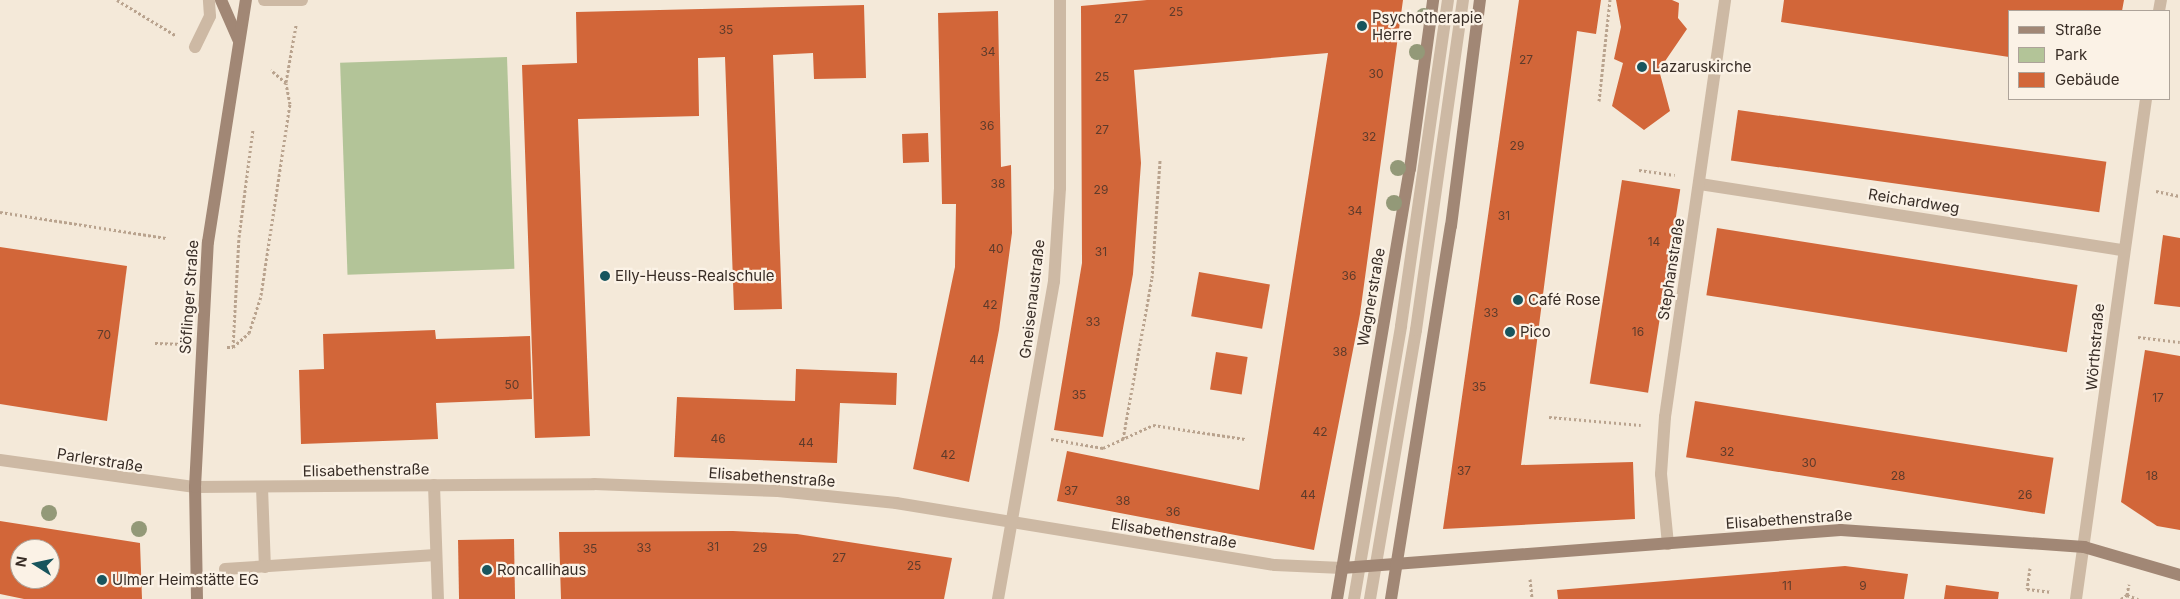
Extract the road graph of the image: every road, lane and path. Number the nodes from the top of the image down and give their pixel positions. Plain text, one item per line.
1 (118, 0) edge
2 (209, 0) edge
3 (221, 0) edge
4 (246, 0) edge
5 (264, 0) edge
6 (302, 0) edge
7 (1060, 0) edge
8 (1433, 0) edge
9 (1448, 0) edge
10 (1463, 0) edge
11 (1480, 0) edge
12 (1610, 0) edge
13 (1725, 0) edge
14 (296, 26) dead end
15 (238, 39) junction
16 (195, 47) joint
17 (271, 70) dead end
18 (286, 83) junction
19 (2146, 100) edge
20 (1599, 101) dead end
21 (254, 125) dead end
22 (1160, 160) dead end
23 (1639, 170) dead end
24 (1701, 181) junction
25 (0, 212) edge
26 (166, 238) dead end
27 (2123, 250) junction
28 (2110, 333) junction
29 (2180, 342) edge
30 (1549, 416) dead end
31 (1664, 427) junction
32 (1029, 435) junction
33 (1123, 439) junction
34 (1245, 439) dead end
35 (0, 460) edge
36 (434, 485) junction
37 (195, 487) junction
38 (262, 487) junction
39 (1013, 525) junction
40 (1668, 544) junction
41 (2084, 547) junction
42 (436, 555) junction
43 (1397, 565) junction
44 (265, 566) junction
45 (1360, 567) junction
46 (1376, 567) junction
47 (1342, 568) junction
48 (225, 569) dead end
49 (2180, 575) edge
50 (197, 599) edge
51 (438, 599) edge
52 (998, 599) edge
53 (1337, 599) edge
54 (1354, 599) edge
55 (1370, 599) edge
56 (1390, 599) edge
57 (2076, 599) edge
58 (2121, 599) edge
59 (2138, 599) edge

1 - 16 path
2 - 16 street
3 - 15 street
4 - 15 street, Söflinger Straße
5 - 6 street
7 - 32 street, Gneisenaustraße
8 - 47 street, Wagnerstraße
9 - 45 street
10 - 46 street
11 - 43 street
12 - 20 path
13 - 24 street, Stephanstraße
14 - 18 path
15 - 37 street, Söflinger Straße
17 - 18 path
18 - 21 path
19 - 27 street, Wörthstraße
22 - 33 path
23 - 24 path
24 - 27 street, Reichardweg
24 - 31 street, Stephanstraße
25 - 26 path
27 - 28 street, Wörthstraße
28 - 29 path
28 - 41 street, Wörthstraße
30 - 31 path
31 - 40 street, Stephanstraße
32 - 33 path
32 - 39 street, Gneisenaustraße
33 - 34 path
35 - 37 street, Parlerstraße
36 - 38 street, Elisabethenstraße
36 - 39 street, Elisabethenstraße
36 - 42 street
37 - 38 street, Elisabethenstraße
37 - 50 street, Söflinger Straße
38 - 44 street
39 - 47 street, Elisabethenstraße
39 - 52 street, Gneisenaustraße
40 - 41 street, Elisabethenstraße
40 - 43 street, Elisabethenstraße
41 - 49 street, Elisabethenstraße
41 - 57 street, Wörthstraße
42 - 44 street
42 - 51 street
43 - 46 street, Elisabethenstraße
43 - 56 street
44 - 48 street
45 - 46 street, Elisabethenstraße
45 - 47 street, Elisabethenstraße
45 - 54 street
46 - 55 street
47 - 53 street, Wagnerstraße
58 - 59 path

